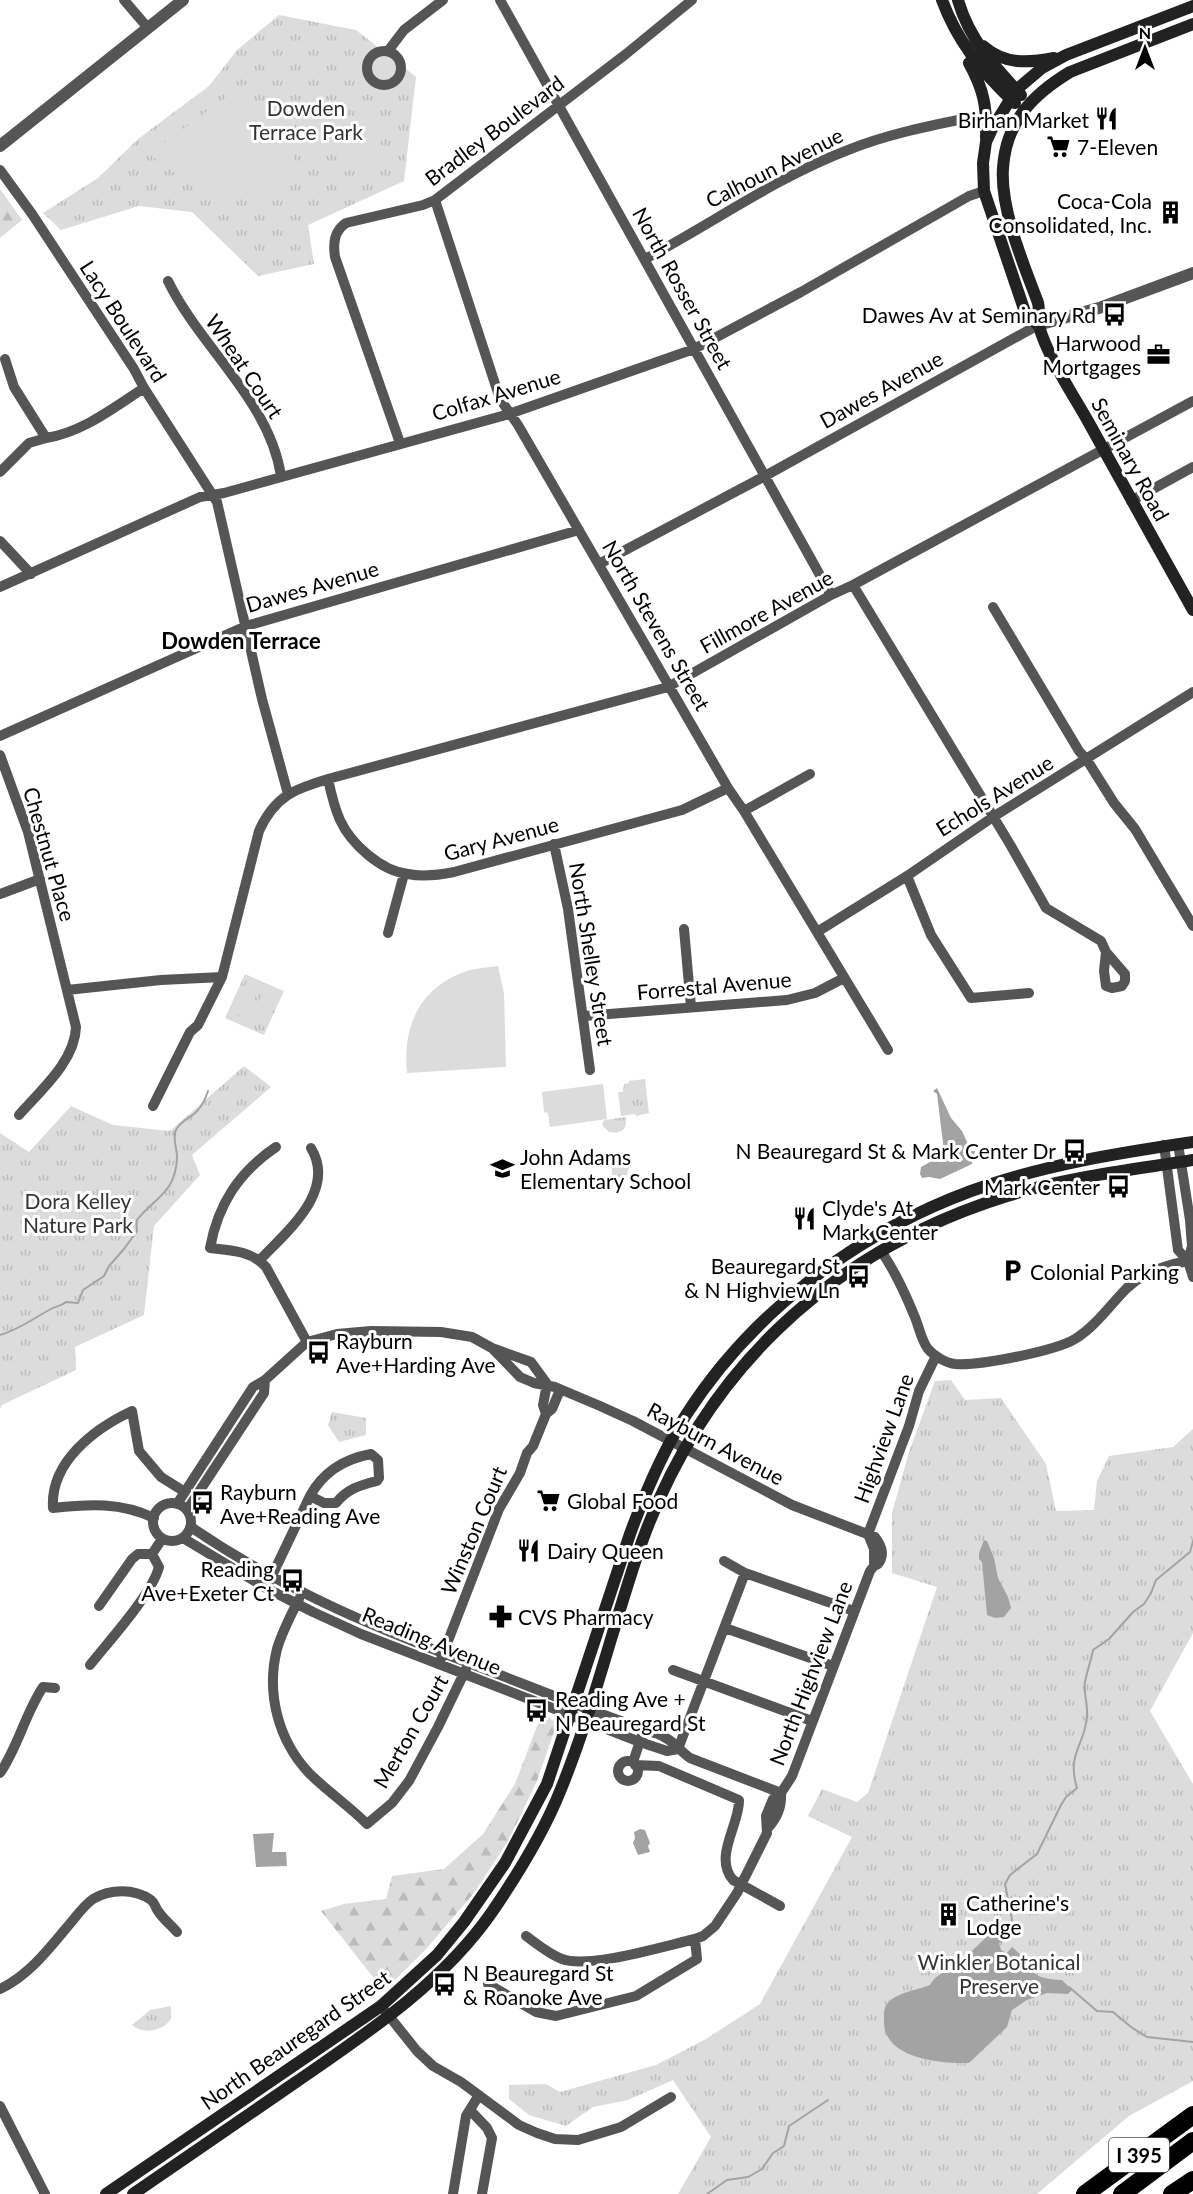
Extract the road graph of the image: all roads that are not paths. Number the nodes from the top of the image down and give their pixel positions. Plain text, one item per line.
1 (124, 0) edge
2 (183, 0) edge
3 (443, 0) edge
4 (500, 0) edge
5 (692, 0) edge
6 (942, 0) edge
7 (958, 0) edge
8 (1193, 6) edge
9 (1193, 24) edge
10 (148, 28) junction
11 (956, 31) junction
12 (973, 38) junction
13 (388, 51) dead end
14 (1066, 55) junction
15 (1013, 94) junction
16 (558, 106) junction
17 (1026, 107) junction
18 (963, 119) dead end
19 (986, 142) junction
20 (0, 146) edge
21 (0, 170) edge
22 (984, 191) junction
23 (435, 200) junction
24 (645, 259) junction
25 (1193, 273) edge
26 (168, 281) dead end
27 (1038, 325) junction
28 (694, 349) junction
29 (5, 359) dead end
30 (144, 388) junction
31 (1193, 401) edge
32 (509, 414) junction
33 (46, 438) junction
34 (400, 443) junction
35 (1103, 449) junction
36 (1193, 467) edge
37 (0, 472) edge
38 (280, 476) junction
39 (765, 476) junction
40 (213, 495) junction
41 (1131, 501) junction
42 (579, 530) junction
43 (0, 541) edge
44 (599, 564) junction
45 (31, 574) junction
46 (854, 585) junction
47 (0, 586) edge
48 (831, 595) junction
49 (993, 606) dead end
50 (1193, 610) edge
51 (246, 626) junction
52 (668, 687) junction
53 (1193, 692) edge
54 (0, 735) edge
55 (0, 755) edge
56 (1086, 760) junction
57 (810, 774) dead end
58 (328, 779) junction
59 (728, 788) junction
60 (288, 794) junction
61 (744, 811) junction
62 (993, 817) junction
63 (554, 844) junction
64 (404, 874) junction
65 (907, 876) junction
66 (40, 879) junction
67 (0, 894) edge
68 (1192, 924) edge
69 (684, 929) dead end
70 (817, 932) junction
71 (388, 933) dead end
72 (1106, 952) dead end
73 (222, 977) junction
74 (844, 978) junction
75 (67, 990) junction
76 (1029, 993) dead end
77 (691, 1007) junction
78 (584, 1016) junction
79 (888, 1050) dead end
80 (590, 1070) dead end
81 (153, 1106) dead end
82 (19, 1115) dead end
83 (1193, 1142) edge
84 (1178, 1144) junction
85 (1164, 1145) junction
86 (276, 1147) dead end
87 (311, 1148) dead end
88 (1187, 1161) edge
89 (1167, 1164) junction
90 (881, 1251) junction
91 (260, 1260) junction
92 (1188, 1261) junction
93 (1193, 1277) edge
94 (307, 1342) junction
95 (492, 1348) junction
96 (936, 1356) junction
97 (266, 1380) junction
98 (547, 1384) junction
99 (560, 1390) junction
100 (546, 1414) junction
101 (671, 1441) junction
102 (684, 1448) junction
103 (185, 1492) junction
104 (310, 1496) junction
105 (182, 1507) junction
106 (154, 1518) junction
107 (191, 1527) junction
108 (868, 1534) junction
109 (183, 1538) junction
110 (162, 1539) junction
111 (152, 1554) junction
112 (724, 1561) dead end
113 (745, 1573) junction
114 (269, 1583) junction
115 (302, 1593) junction
116 (297, 1604) junction
117 (99, 1606) dead end
118 (854, 1611) junction
119 (726, 1628) junction
120 (441, 1659) junction
121 (90, 1665) dead end
122 (833, 1666) junction
123 (467, 1668) junction
124 (673, 1670) dead end
125 (704, 1681) junction
126 (55, 1688) dead end
127 (589, 1708) junction
128 (573, 1709) junction
129 (585, 1721) junction
130 (812, 1721) junction
131 (644, 1729) junction
132 (640, 1742) junction
133 (678, 1749) junction
134 (0, 1773) edge
135 (781, 1793) junction
136 (741, 1884) junction
137 (780, 1906) dead end
138 (177, 1932) dead end
139 (526, 1936) dead end
140 (695, 1939) junction
141 (488, 1984) dead end
142 (0, 1989) edge
143 (385, 2011) junction
144 (479, 2095) junction
145 (671, 2097) dead end
146 (0, 2106) edge
147 (470, 2110) junction
148 (1193, 2115) edge
149 (1193, 2141) edge
150 (1193, 2155) edge
151 (1193, 2180) edge
152 (45, 2194) edge
153 (106, 2194) edge
154 (133, 2194) edge
155 (453, 2194) edge
156 (482, 2194) edge
157 (1085, 2194) edge
158 (1122, 2194) edge
159 (1138, 2194) edge
160 (1172, 2194) edge

1 - 10 street
2 - 10 street
3 - 13 street
4 - 16 street, North Rosser Street
5 - 16 street, Bradley Boulevard
6 - 11 main road
7 - 12 main road
8 - 14 main road
9 - 17 main road
10 - 20 street
11 - 15 main road
11 - 19 main road
12 - 14 main road
12 - 15 main road
14 - 15 main road
15 - 17 main road
15 - 19 main road, Seminary Road
16 - 23 street, Bradley Boulevard
16 - 24 street, North Rosser Street
17 - 27 main road, Seminary Road
18 - 24 street, Calhoun Avenue
19 - 22 main road, Seminary Road
21 - 30 street, Lacy Boulevard
22 - 27 main road, Seminary Road
22 - 28 street, Colfax Avenue
23 - 32 street, North Stevens Street
23 - 34 street, Bradley Boulevard
24 - 28 street, North Rosser Street
25 - 27 street, Dawes Avenue
26 - 38 street, Wheat Court
27 - 35 main road, Seminary Road
27 - 39 street, Dawes Avenue
28 - 32 street, Colfax Avenue
28 - 39 street, North Rosser Street
29 - 33 street
30 - 33 street
30 - 40 street, Lacy Boulevard
31 - 35 street, Fillmore Avenue
32 - 34 street, Colfax Avenue
32 - 42 street, North Stevens Street
33 - 37 street
34 - 38 street, Colfax Avenue
35 - 41 main road, Seminary Road
35 - 46 street, Fillmore Avenue
36 - 41 street
38 - 40 street, Colfax Avenue
39 - 44 street, Dawes Avenue
39 - 48 street, North Rosser Street
40 - 45 street, Colfax Avenue
40 - 51 street, Lacy Boulevard
41 - 50 main road, Seminary Road
42 - 44 street, North Stevens Street
42 - 51 street, Dawes Avenue
43 - 45 street
44 - 52 street, North Stevens Street
45 - 47 street, Colfax Avenue
46 - 48 street, Fillmore Avenue
46 - 62 street
48 - 52 street, Fillmore Avenue
49 - 56 street
51 - 54 street, Dawes Avenue
51 - 60 street, Lacy Boulevard
52 - 58 street, Fillmore Avenue
52 - 59 street, North Stevens Street
53 - 56 street, Echols Avenue
55 - 66 street, Chestnut Place
56 - 62 street, Echols Avenue
56 - 68 street
57 - 61 street
58 - 60 street, Fillmore Avenue
58 - 64 street, Gary Avenue
59 - 61 street, North Stevens Street
59 - 63 street, Gary Avenue
60 - 73 street
61 - 70 street, North Stevens Street
62 - 65 street, Echols Avenue
62 - 72 street
63 - 64 street, Gary Avenue
63 - 78 street, North Shelley Street
64 - 71 street
65 - 70 street, Echols Avenue
65 - 76 street
66 - 67 street
66 - 75 street, Chestnut Place
69 - 77 street
70 - 74 street, North Stevens Street
73 - 75 street
73 - 81 street
74 - 77 street, Forrestal Avenue
74 - 79 street, North Stevens Street
75 - 82 street, Chestnut Place
77 - 78 street, Forrestal Avenue
78 - 80 street, North Shelley Street
83 - 84 main road, North Beauregard Street
84 - 85 main road, North Beauregard Street
84 - 88 street
85 - 89 street
85 - 101 main road, North Beauregard Street
86 - 91 street
87 - 91 street
88 - 89 main road, North Beauregard Street
88 - 92 street
89 - 90 main road, North Beauregard Street
89 - 92 street
90 - 96 street, Highview Lane
90 - 102 main road, North Beauregard Street
91 - 94 street
92 - 93 street
92 - 96 street, Highview Lane
94 - 95 street, Rayburn Avenue
94 - 97 street, Rayburn Avenue
95 - 98 street, Rayburn Avenue
95 - 98 street, Rayburn Avenue
96 - 108 street, Highview Lane
97 - 103 street, Rayburn Avenue
97 - 105 street, Rayburn Avenue
98 - 99 street, Rayburn Avenue
98 - 100 street, Winston Court
99 - 100 street, Winston Court
99 - 101 street, Rayburn Avenue
100 - 120 street, Winston Court
101 - 102 street, Rayburn Avenue
101 - 128 main road, North Beauregard Street
102 - 108 street, Rayburn Avenue
102 - 127 main road, North Beauregard Street
103 - 105 street, Rayburn Avenue
103 - 106 street
104 - 104 street
104 - 114 street
105 - 106 street
105 - 107 street
106 - 110 street
107 - 109 street
107 - 114 street, Reading Avenue
108 - 118 street, North Highview Lane
109 - 110 street
109 - 114 street, Reading Avenue
110 - 111 street
111 - 117 street
111 - 121 street
112 - 113 street
113 - 118 street
113 - 119 street
114 - 115 street, Reading Avenue
114 - 116 street, Reading Avenue
115 - 116 street, Merton Court
115 - 120 street, Reading Avenue
116 - 120 street, Reading Avenue
116 - 123 street, Merton Court
118 - 122 street, North Highview Lane
119 - 122 street
119 - 125 street
120 - 123 street, Reading Avenue
122 - 130 street, North Highview Lane
123 - 128 street, Reading Avenue
124 - 125 street
125 - 130 street
125 - 133 street
126 - 134 street
127 - 128 street, Reading Avenue
127 - 129 main road, North Beauregard Street
127 - 131 street, Reading Avenue
128 - 129 street, Reading Avenue
128 - 143 main road, North Beauregard Street
129 - 132 street, Reading Avenue
129 - 143 main road, North Beauregard Street
130 - 135 street, North Highview Lane
131 - 132 street
131 - 133 street, Reading Avenue
132 - 133 street, Reading Avenue
132 - 136 street
133 - 135 street, Reading Avenue
135 - 136 street, North Highview Lane
136 - 137 street
136 - 140 street, North Highview Lane
138 - 142 street
139 - 140 street
140 - 141 street
143 - 144 street
143 - 153 main road, North Beauregard Street
143 - 154 main road, North Beauregard Street
144 - 145 street
144 - 147 street
146 - 152 street
147 - 155 street
147 - 156 street
148 - 157 highway, I 395
149 - 158 highway
150 - 159 highway
151 - 160 highway, I 395

